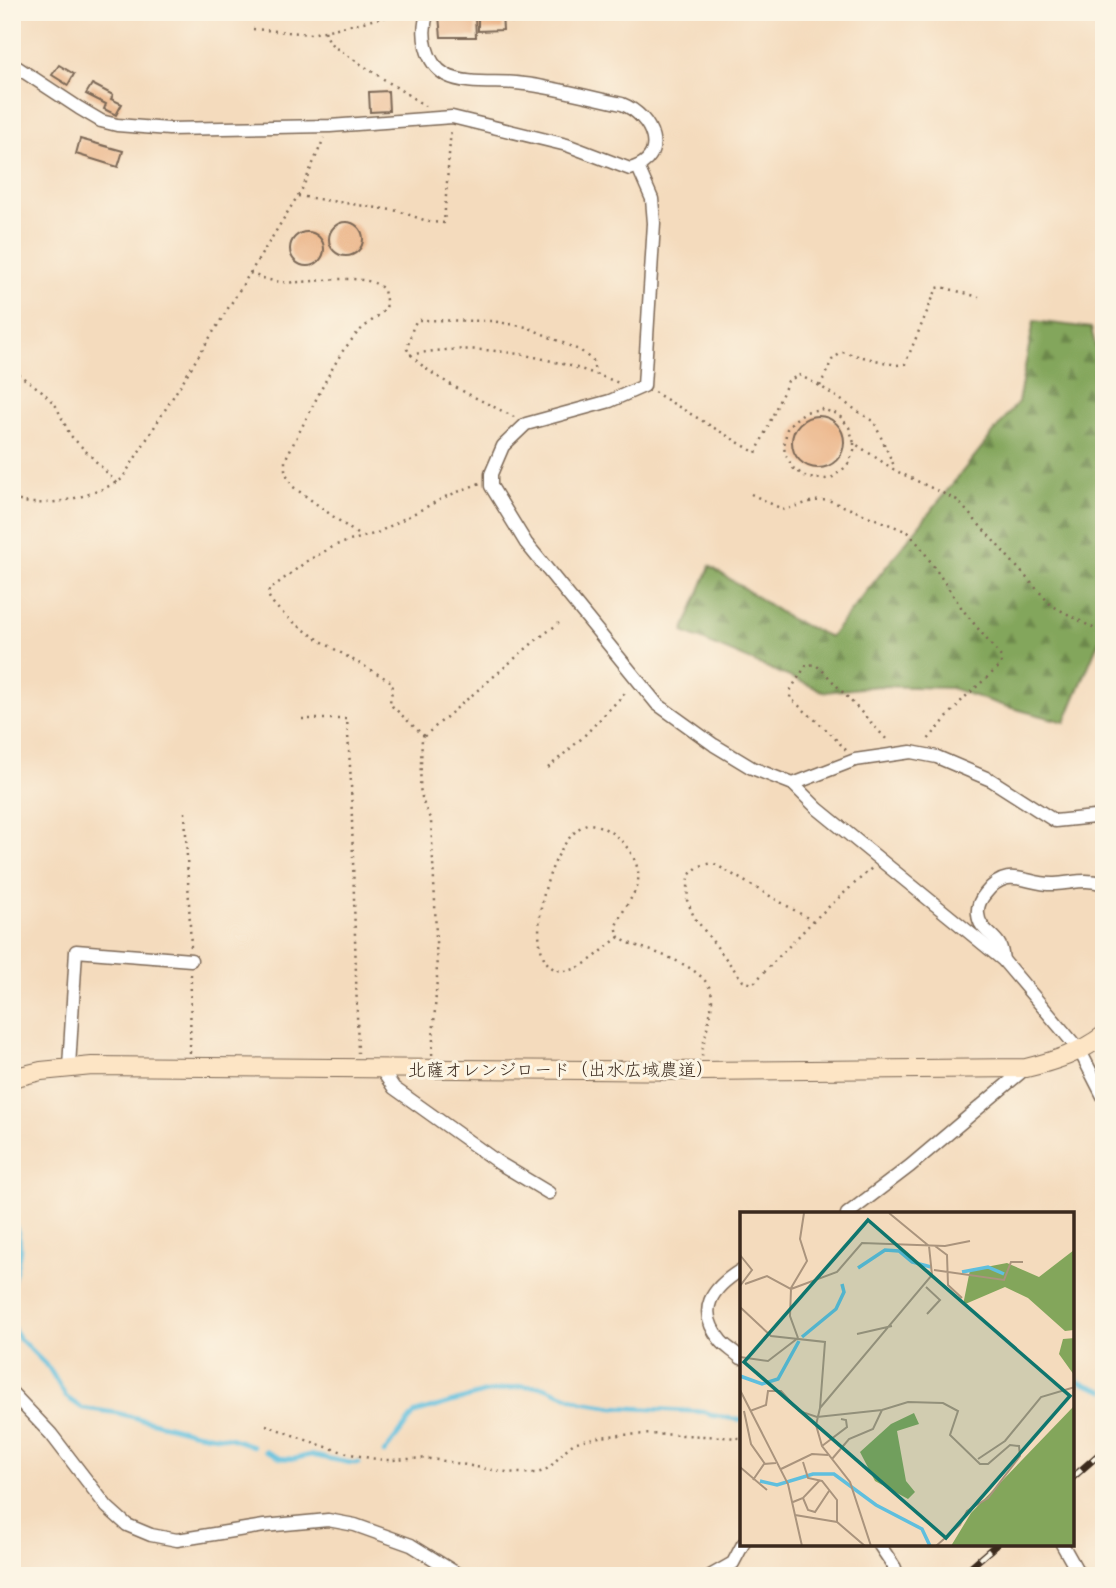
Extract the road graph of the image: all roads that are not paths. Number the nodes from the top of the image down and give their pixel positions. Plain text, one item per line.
1 (428, 12) edge
2 (910, 12) edge
3 (927, 12) edge
4 (12, 64) edge
5 (638, 167) junction
6 (793, 784) junction
7 (1104, 816) edge
8 (1104, 884) edge
9 (191, 960) road end
10 (1003, 960) junction
11 (1104, 1035) edge
12 (1080, 1051) junction
13 (69, 1067) junction
14 (1026, 1068) junction
15 (381, 1069) junction
16 (12, 1078) edge
17 (1104, 1098) edge
18 (549, 1193) dead end
19 (848, 1212) edge
20 (740, 1271) edge
21 (740, 1357) edge
22 (12, 1393) edge
23 (742, 1546) edge
24 (880, 1546) edge
25 (1063, 1546) edge
26 (461, 1576) edge
27 (710, 1576) edge
28 (893, 1576) edge
29 (1080, 1576) edge

1 - 5 street
2 - 3 street
4 - 5 street
5 - 6 street
6 - 7 street
6 - 10 street
8 - 10 street
9 - 13 street
10 - 12 street
11 - 12 street, 北薩オレンジロード（出水広域農道）
12 - 14 street, 北薩オレンジロード（出水広域農道）
12 - 17 street
13 - 15 street, 北薩オレンジロード（出水広域農道）
13 - 16 street, 北薩オレンジロード（出水広域農道）
14 - 15 street, 北薩オレンジロード（出水広域農道）
14 - 19 street
15 - 18 street
20 - 21 street
22 - 26 street
23 - 27 street
24 - 28 street
25 - 29 street

